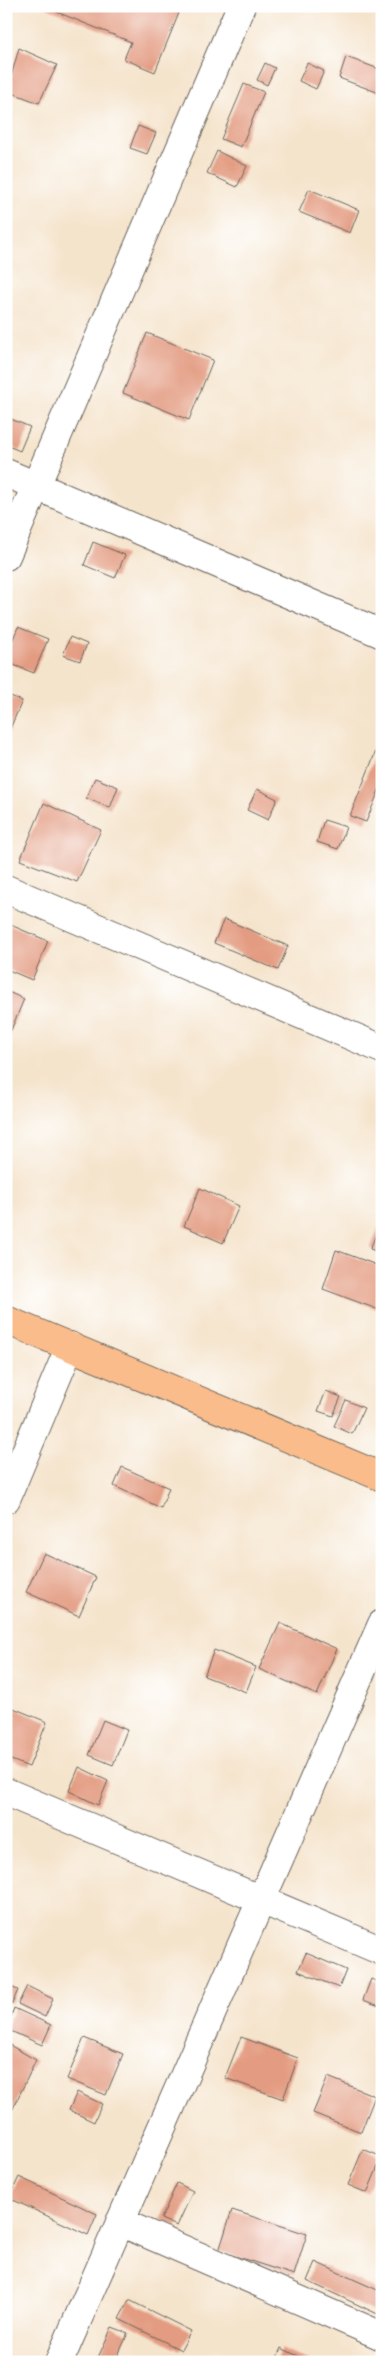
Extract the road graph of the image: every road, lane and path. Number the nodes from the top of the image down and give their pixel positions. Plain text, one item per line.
1 (241, 6) edge
2 (6, 473) edge
3 (36, 486) junction
4 (6, 556) edge
5 (382, 634) edge
6 (6, 889) edge
7 (382, 1049) edge
8 (6, 1320) edge
9 (70, 1346) junction
10 (382, 1477) edge
11 (6, 1499) edge
12 (382, 1624) edge
13 (6, 1792) edge
14 (261, 1900) junction
15 (382, 1951) edge
16 (120, 2222) junction
17 (382, 2336) edge
18 (59, 2362) edge

1 - 3 street
2 - 3 street
3 - 4 street
3 - 5 street
6 - 7 street
8 - 9 main road
9 - 10 main road
9 - 11 street
12 - 14 street
13 - 14 street
14 - 15 street
14 - 16 street
16 - 17 street
16 - 18 street

